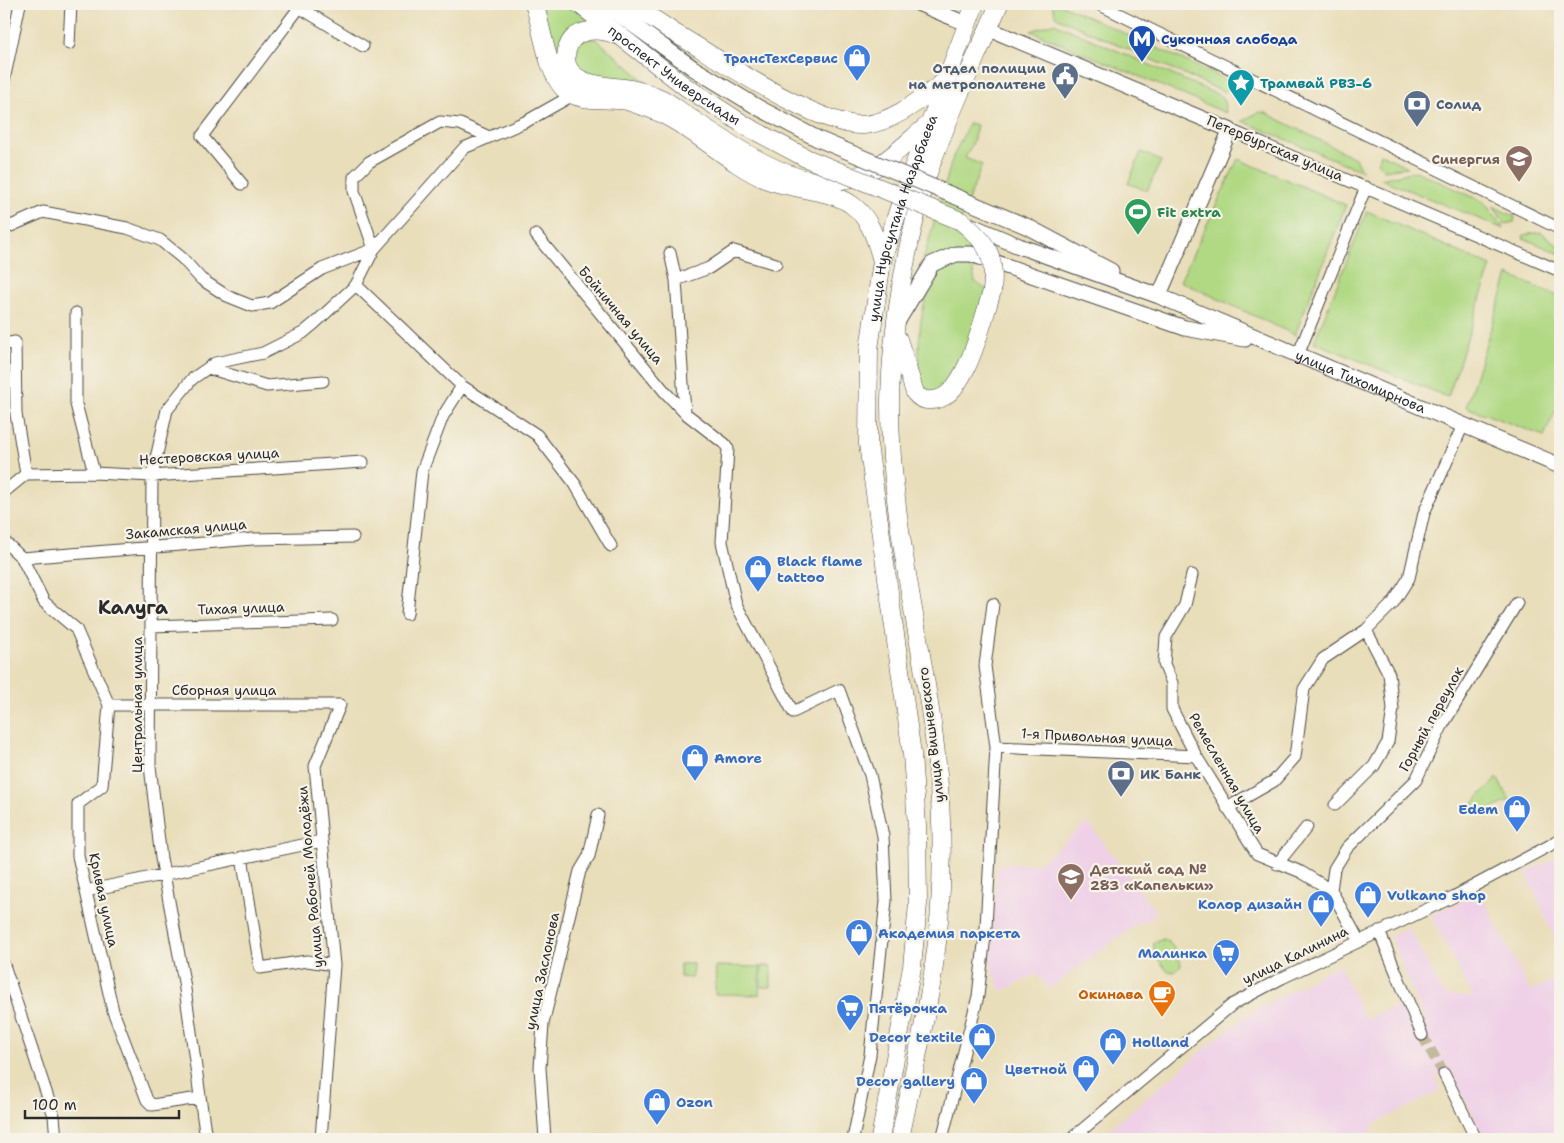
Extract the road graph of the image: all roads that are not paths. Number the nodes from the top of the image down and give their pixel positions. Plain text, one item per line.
1 (20, 4) edge
2 (71, 4) edge
3 (534, 4) edge
4 (579, 4) edge
5 (919, 4) edge
6 (976, 4) edge
7 (999, 4) edge
8 (1098, 4) edge
9 (299, 5) edge
10 (607, 6) edge
11 (967, 24) junction
12 (989, 29) junction
13 (617, 35) junction
14 (69, 44) dead end
15 (363, 46) dead end
16 (4, 80) edge
17 (944, 82) junction
18 (573, 95) junction
19 (928, 125) junction
20 (1230, 130) junction
21 (487, 136) junction
22 (242, 184) dead end
23 (1366, 187) junction
24 (961, 222) junction
25 (4, 229) edge
26 (1560, 229) edge
27 (536, 235) dead end
28 (374, 249) junction
29 (670, 253) dead end
30 (882, 261) junction
31 (776, 264) dead end
32 (1560, 271) edge
33 (676, 280) junction
34 (356, 285) junction
35 (1159, 296) junction
36 (76, 313) dead end
37 (896, 326) junction
38 (10, 343) edge
39 (1271, 344) junction
40 (869, 349) joint
41 (1298, 355) junction
42 (208, 368) junction
43 (324, 381) dead end
44 (462, 386) junction
45 (4, 412) edge
46 (685, 413) junction
47 (16, 414) junction
48 (1463, 425) junction
49 (363, 462) dead end
50 (1560, 466) edge
51 (94, 473) junction
52 (26, 474) junction
53 (152, 476) junction
54 (4, 492) edge
55 (353, 537) dead end
56 (4, 541) edge
57 (611, 546) dead end
58 (152, 547) junction
59 (22, 558) junction
60 (1192, 575) dead end
61 (1517, 603) dead end
62 (993, 604) dead end
63 (407, 614) dead end
64 (332, 620) dead end
65 (151, 626) junction
66 (1366, 630) junction
67 (109, 705) junction
68 (151, 705) junction
69 (340, 705) joint
70 (996, 748) junction
71 (1196, 756) junction
72 (1335, 805) dead end
73 (1227, 808) junction
74 (598, 815) dead end
75 (1307, 827) dead end
76 (1560, 840) edge
77 (321, 841) junction
78 (242, 857) junction
79 (1277, 864) junction
80 (164, 874) junction
81 (1330, 890) junction
82 (86, 891) junction
83 (1379, 931) junction
84 (1359, 941) junction
85 (4, 965) edge
86 (334, 965) junction
87 (1422, 1035) tunnel mouth
88 (1444, 1074) tunnel mouth
89 (199, 1098) junction
90 (56, 1139) edge
91 (206, 1139) edge
92 (321, 1139) edge
93 (545, 1139) edge
94 (853, 1139) edge
95 (880, 1139) edge
96 (900, 1139) edge
97 (942, 1139) edge
98 (1071, 1139) edge
99 (1476, 1139) edge

1 - 16 street
2 - 14 street
3 - 18 main road
4 - 13 main road, проспект Универсиады
5 - 11 street
6 - 11 main road, улица Нурсултана Назарбаева
7 - 12 main road, улица Нурсултана Назарбаева
8 - 26 street
9 - 15 street
9 - 22 street
10 - 17 main road
10 - 35 main road, bridge
11 - 17 main road, улица Нурсултана Назарбаева
12 - 20 street, Петербургская улица
12 - 37 main road, улица Нурсултана Назарбаева
13 - 19 main road
13 - 24 main road, проспект Универсиады, bridge
17 - 19 main road, улица Нурсултана Назарбаева
18 - 21 street, Центральная улица
18 - 30 main road
19 - 30 main road, улица Нурсултана Назарбаева
20 - 23 street, Петербургская улица
20 - 35 street
21 - 28 street, Центральная улица
21 - 28 street
23 - 32 street, Петербургская улица
23 - 41 street
24 - 35 main road, bridge
24 - 37 main road, проспект Универсиады, bridge
25 - 28 street
27 - 46 street, Бойничная улица
28 - 34 street, Центральная улица
29 - 33 street, Бойничная улица
30 - 40 main road, улица Нурсултана Назарбаева
31 - 33 street
33 - 46 street, Бойничная улица
34 - 42 street, Центральная улица
34 - 44 street
35 - 39 main road, улица Тихомирнова
36 - 51 street
37 - 39 main road
37 - 96 main road, улица Вишневского
38 - 47 street
39 - 41 main road, улица Тихомирнова
40 - 95 main road, улица Вишневского
41 - 48 main road, улица Тихомирнова
42 - 43 street
42 - 53 street, Центральная улица
44 - 57 street
44 - 63 street
45 - 47 street
46 - 94 street, Бойничная улица
47 - 52 street
48 - 50 main road, улица Тихомирнова
48 - 66 street
49 - 53 street, Нестеровская улица
51 - 52 street, Нестеровская улица
51 - 53 street, Нестеровская улица
52 - 54 street
53 - 58 street, Центральная улица
55 - 58 street, Закамская улица
56 - 59 street, Кривая улица
58 - 59 street, Закамская улица
58 - 65 street, Центральная улица
59 - 67 street, Кривая улица
60 - 71 street, Ремесленная улица
61 - 81 street, Горный переулок
62 - 70 street
64 - 65 street, Тихая улица
65 - 68 street, Центральная улица
66 - 72 street
66 - 73 street
67 - 68 street, Сборная улица
67 - 82 street, Кривая улица
68 - 69 street, Сборная улица
68 - 80 street, Центральная улица
69 - 77 street, улица Рабочей Молодёжи
70 - 71 street, 1-я Привольная улица
70 - 97 street
71 - 73 street, Ремесленная улица
73 - 79 street, Ремесленная улица
74 - 93 street, улица Заслонова
75 - 79 street
76 - 83 street, улица Калинина
77 - 78 street
77 - 86 street, улица Рабочей Молодёжи
78 - 80 street
78 - 86 street
79 - 81 street, Ремесленная улица
80 - 82 street
80 - 89 street, Центральная улица
81 - 84 street, Ремесленная улица
82 - 89 street, Кривая улица
83 - 84 street, улица Калинина
83 - 87 street
84 - 98 street, улица Калинина
85 - 90 street
86 - 92 street, улица Рабочей Молодёжи
88 - 99 street
89 - 91 street, Центральная улица

